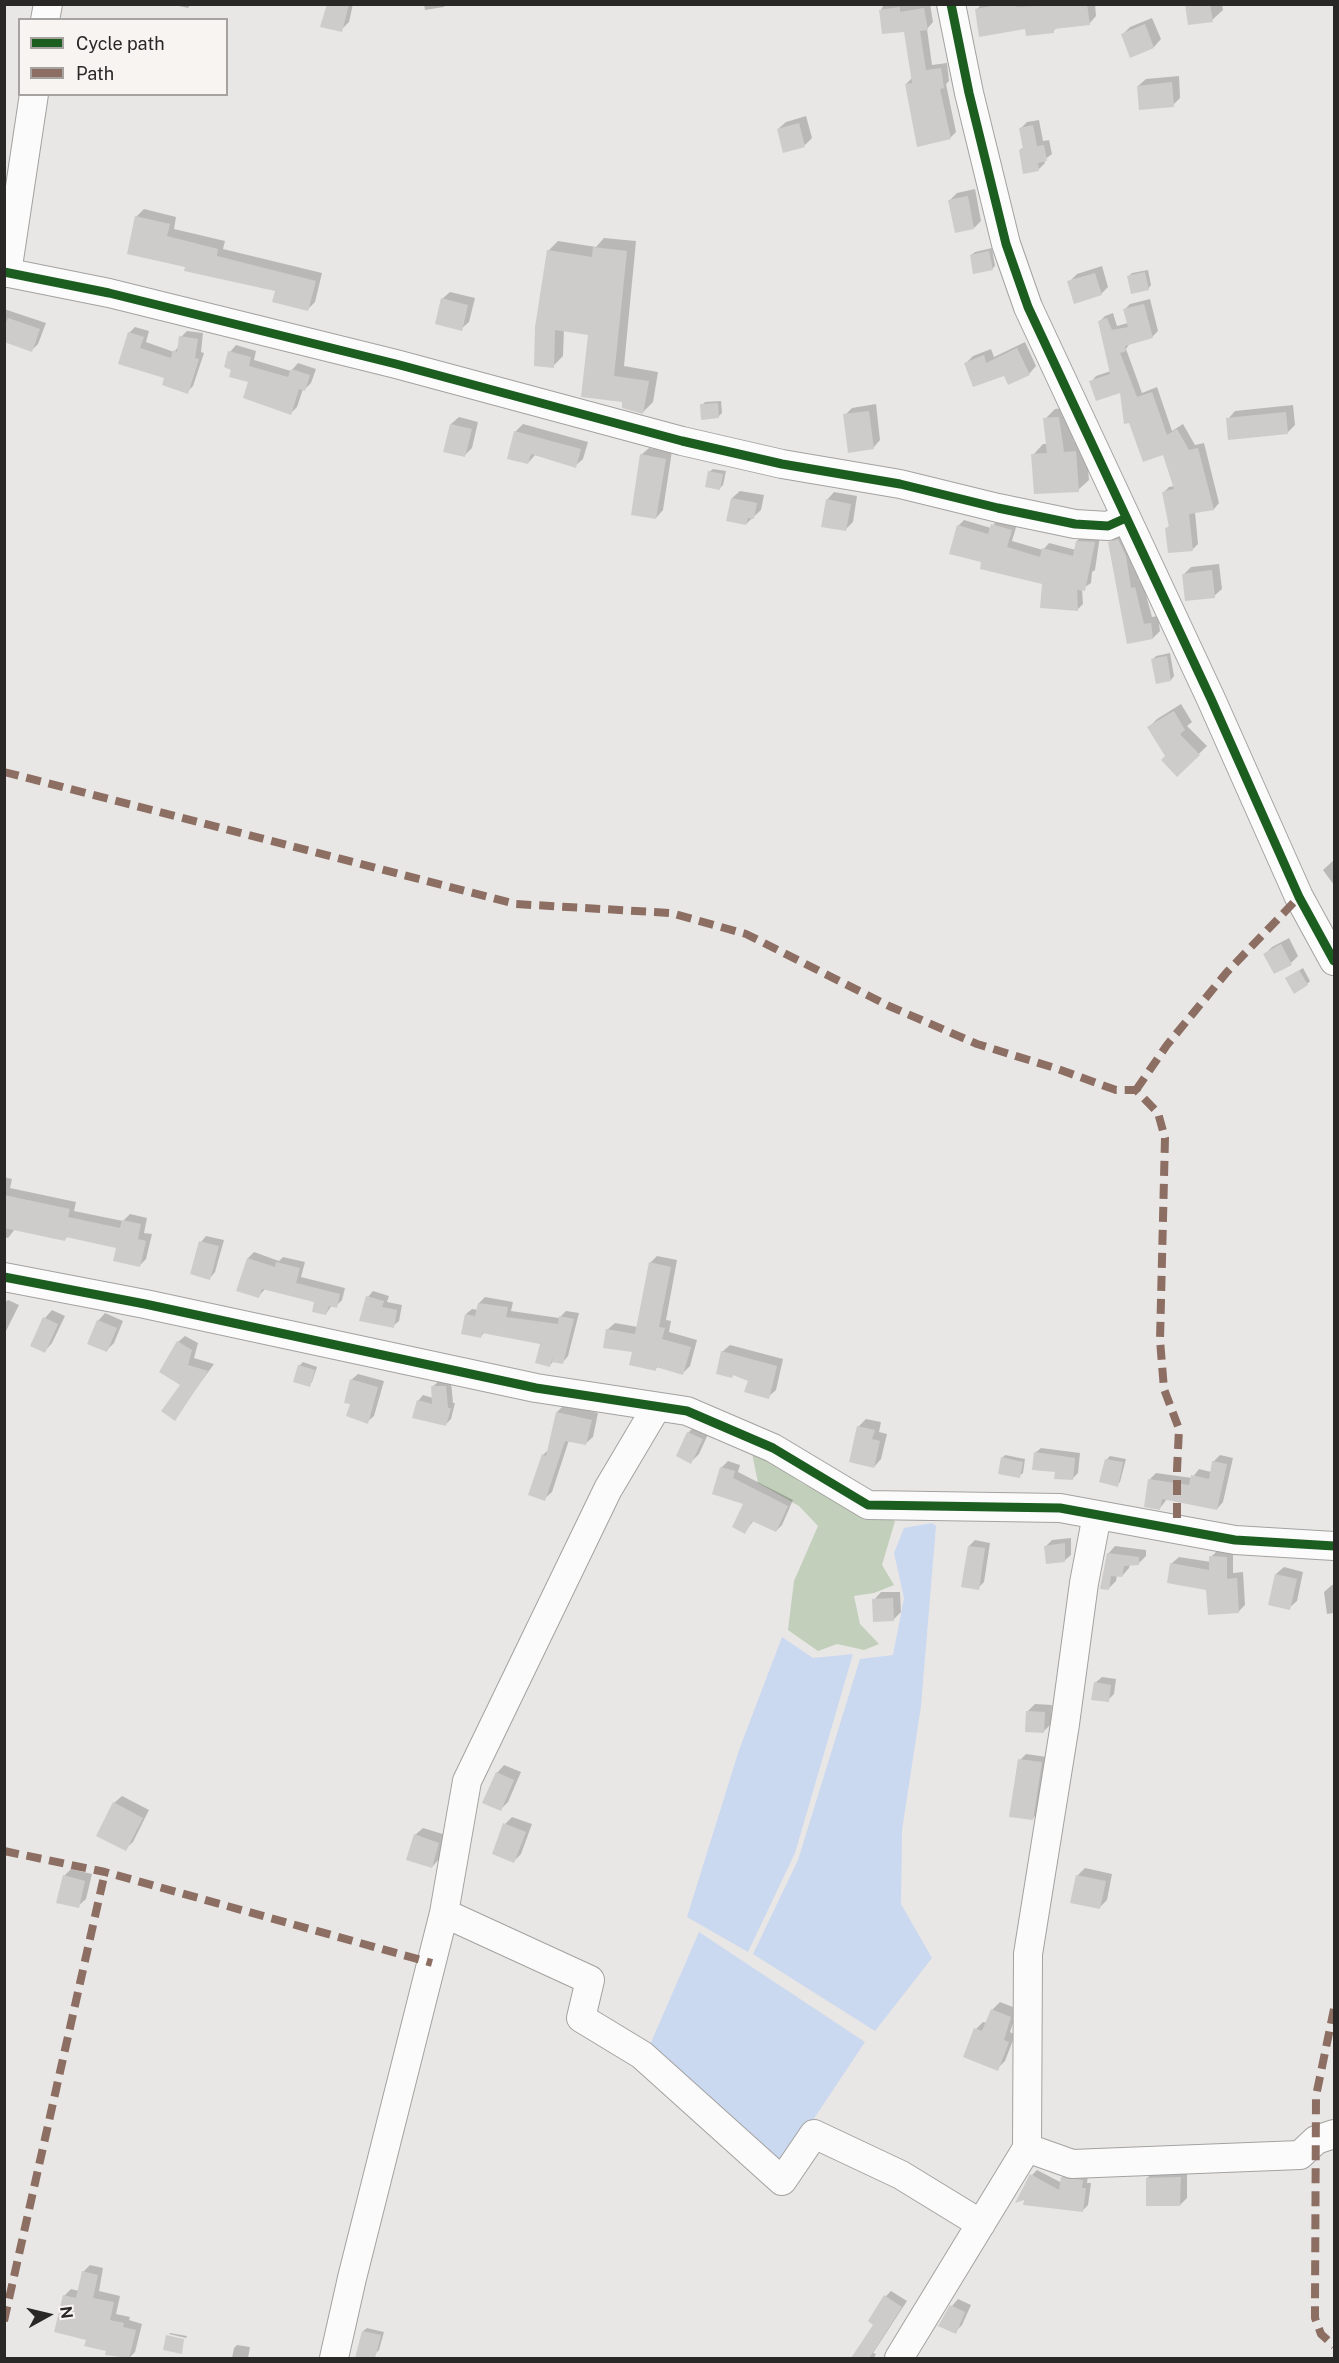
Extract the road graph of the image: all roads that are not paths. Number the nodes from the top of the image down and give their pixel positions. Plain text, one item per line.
1 (951, 4) edge
2 (34, 96) edge
3 (6, 272) edge
4 (1126, 518) junction
5 (1335, 961) edge
6 (4, 1277) edge
7 (656, 1408) junction
8 (1097, 1515) junction
9 (1335, 1546) edge
10 (444, 1913) junction
11 (1335, 2134) edge
12 (1027, 2148) junction
13 (981, 2224) junction
14 (334, 2358) edge
15 (899, 2358) edge

1 - 4 street
2 - 3 street
3 - 4 street
4 - 5 street
6 - 7 street
7 - 8 street
7 - 10 street
8 - 9 street
8 - 12 street
10 - 13 street
10 - 14 street
11 - 12 street
12 - 13 street
13 - 15 street

